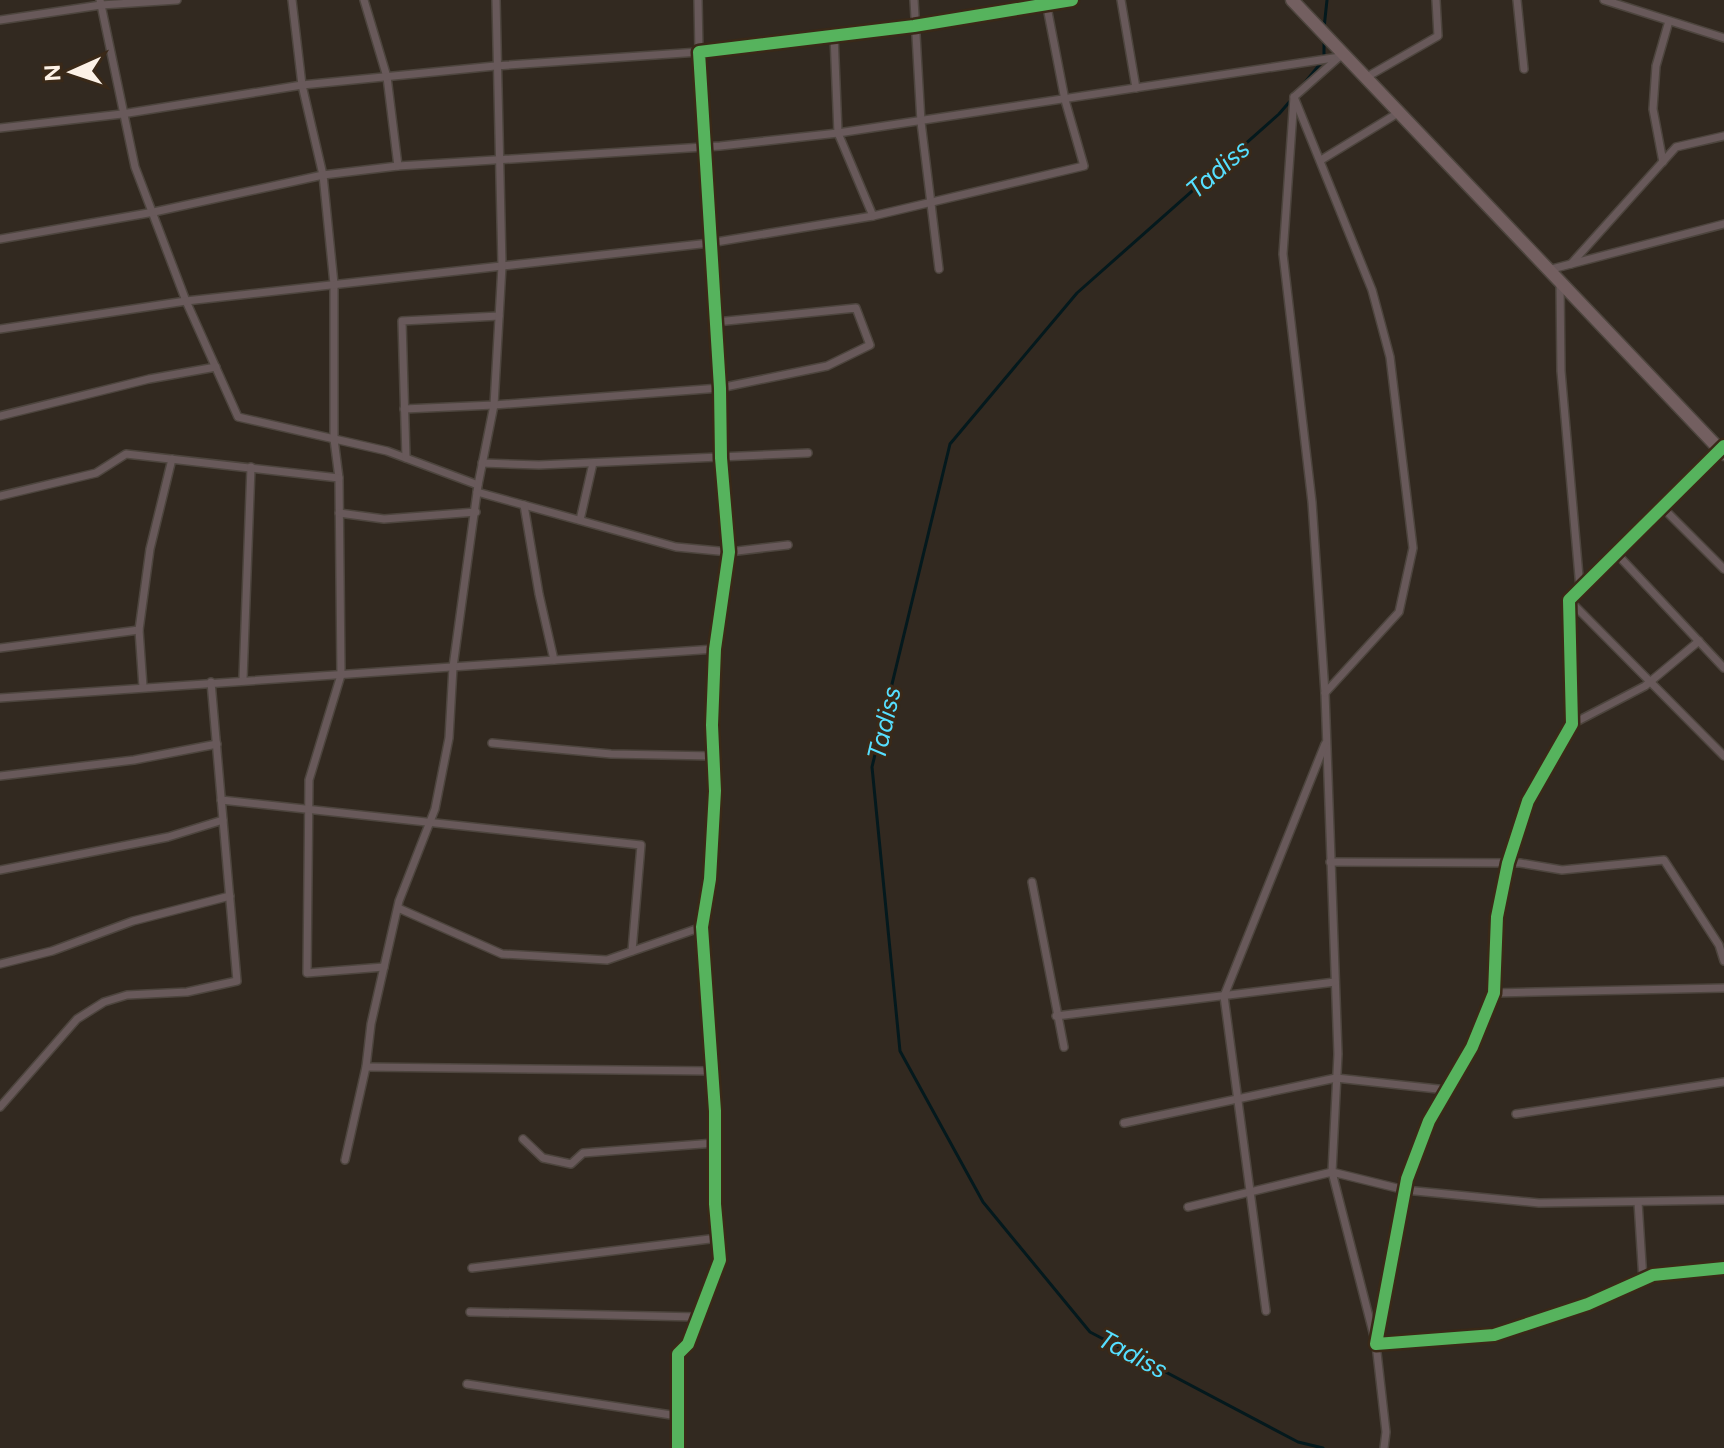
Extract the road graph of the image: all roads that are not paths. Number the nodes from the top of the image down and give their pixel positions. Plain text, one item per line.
1 (177, 0) edge
2 (292, 0) edge
3 (364, 0) edge
4 (496, 0) edge
5 (698, 0) edge
6 (914, 0) edge
7 (1072, 0) edge
8 (1121, 0) edge
9 (1292, 0) edge
10 (1436, 0) edge
11 (1517, 0) edge
12 (1604, 0) edge
13 (1634, 0) edge
14 (1046, 2) edge
15 (100, 3) edge
16 (1641, 12) junction
17 (0, 20) edge
18 (1669, 21) junction
19 (914, 26) junction
20 (834, 35) junction
21 (1724, 38) edge
22 (699, 52) junction
23 (1341, 56) junction
24 (495, 66) junction
25 (1524, 69) dead end
26 (387, 77) junction
27 (1365, 78) junction
28 (302, 85) junction
29 (1136, 88) junction
30 (1294, 97) junction
31 (1065, 100) junction
32 (1398, 113) junction
33 (122, 114) junction
34 (921, 122) junction
35 (0, 128) edge
36 (838, 133) junction
37 (1724, 136) edge
38 (704, 145) junction
39 (498, 158) junction
40 (1321, 160) junction
41 (1663, 162) junction
42 (398, 166) junction
43 (323, 175) junction
44 (931, 203) junction
45 (154, 212) junction
46 (873, 216) junction
47 (1724, 224) edge
48 (0, 239) edge
49 (710, 243) junction
50 (1571, 264) junction
51 (502, 266) junction
52 (939, 269) dead end
53 (1548, 270) junction
54 (1560, 282) junction
55 (334, 284) junction
56 (186, 301) junction
57 (499, 316) junction
58 (716, 322) junction
59 (0, 329) edge
60 (216, 367) junction
61 (720, 388) junction
62 (494, 405) junction
63 (404, 409) junction
64 (0, 416) edge
65 (334, 439) junction
66 (1723, 450) edge
67 (808, 453) dead end
68 (406, 458) junction
69 (721, 458) junction
70 (172, 459) junction
71 (482, 463) junction
72 (593, 463) junction
73 (251, 467) junction
74 (339, 478) junction
75 (478, 489) junction
76 (0, 496) edge
77 (524, 505) junction
78 (1662, 507) junction
79 (476, 512) junction
80 (339, 513) junction
81 (580, 520) junction
82 (788, 545) dead end
83 (729, 552) junction
84 (1616, 553) junction
85 (1724, 569) edge
86 (1580, 588) junction
87 (1569, 600) junction
88 (139, 630) junction
89 (1699, 641) junction
90 (0, 648) edge
91 (715, 649) junction
92 (554, 660) junction
93 (453, 667) junction
94 (1724, 668) edge
95 (341, 675) junction
96 (243, 679) junction
97 (211, 682) junction
98 (1650, 682) junction
99 (143, 687) junction
100 (1325, 693) junction
101 (0, 698) edge
102 (1572, 724) junction
103 (1326, 739) junction
104 (492, 743) dead end
105 (217, 744) junction
106 (713, 756) junction
107 (1724, 756) edge
108 (0, 776) edge
109 (221, 800) junction
110 (309, 810) junction
111 (223, 820) junction
112 (429, 824) junction
113 (1330, 862) junction
114 (1508, 863) junction
115 (0, 870) edge
116 (1032, 882) dead end
117 (230, 896) junction
118 (398, 908) junction
119 (702, 927) junction
120 (632, 951) junction
121 (1724, 961) edge
122 (0, 964) edge
123 (384, 967) junction
124 (1335, 982) junction
125 (1724, 988) edge
126 (1494, 993) junction
127 (1224, 996) junction
128 (1056, 1016) junction
129 (1064, 1047) dead end
130 (366, 1067) junction
131 (711, 1071) junction
132 (1336, 1078) junction
133 (1724, 1082) edge
134 (1447, 1090) junction
135 (1240, 1100) junction
136 (0, 1107) edge
137 (1516, 1114) dead end
138 (1124, 1123) dead end
139 (523, 1139) dead end
140 (715, 1143) junction
141 (345, 1160) dead end
142 (1332, 1172) junction
143 (1405, 1190) junction
144 (1249, 1192) junction
145 (1724, 1200) edge
146 (1638, 1202) junction
147 (1188, 1207) dead end
148 (718, 1238) junction
149 (472, 1268) dead end
150 (1724, 1268) edge
151 (1643, 1280) junction
152 (1266, 1311) dead end
153 (470, 1312) dead end
154 (698, 1317) junction
155 (1376, 1344) junction
156 (467, 1384) dead end
157 (678, 1416) junction
158 (678, 1448) edge
159 (1384, 1448) edge

1 - 15 street
2 - 28 street
3 - 26 street
4 - 24 street
5 - 22 street
6 - 19 street
7 - 14 street
8 - 29 street
9 - 23 main road
10 - 27 street
11 - 25 street
12 - 16 street
13 - 16 street
14 - 19 street
14 - 31 street
15 - 17 street
15 - 33 street
16 - 18 street
18 - 21 street
18 - 41 street
19 - 20 street
19 - 34 street
20 - 22 street
20 - 36 street
22 - 24 street
22 - 38 street
23 - 27 main road
23 - 29 street
23 - 30 street
24 - 26 street
24 - 39 street
26 - 28 street
26 - 42 street
27 - 32 main road
28 - 33 street
28 - 43 street
29 - 31 street
30 - 40 street
30 - 100 street
31 - 34 street
31 - 44 street
32 - 40 street
32 - 53 main road
33 - 35 street
33 - 45 street
34 - 36 street
34 - 44 street
36 - 38 street
36 - 46 street
37 - 41 street
38 - 39 street
38 - 49 street
39 - 42 street
39 - 51 street
40 - 100 street
41 - 50 street
42 - 43 street
43 - 45 street
43 - 55 street
44 - 46 street
44 - 52 street
45 - 48 street
45 - 56 street
46 - 49 street
47 - 50 street
49 - 51 street
49 - 58 street
50 - 53 street
51 - 55 street
51 - 57 street
53 - 54 main road
54 - 66 main road
54 - 86 street
55 - 56 street
55 - 65 street
56 - 59 street
56 - 60 street
57 - 62 street
57 - 63 street
58 - 61 street
58 - 61 street
60 - 64 street
60 - 65 street
61 - 62 street
61 - 69 street
62 - 63 street
62 - 71 street
63 - 68 street
65 - 68 street
65 - 74 street
66 - 78 street
67 - 69 street
68 - 75 street
69 - 72 street
69 - 83 street
70 - 73 street
70 - 76 street
70 - 88 street
71 - 72 street
71 - 75 street
72 - 81 street
73 - 74 street
73 - 96 street
74 - 80 street
75 - 77 street
75 - 79 street
77 - 81 street
77 - 92 street
78 - 84 street
78 - 85 street
79 - 80 street
79 - 93 street
80 - 95 street
81 - 83 street
82 - 83 street
83 - 91 street
84 - 86 street
84 - 89 street
86 - 87 street
87 - 98 street
87 - 102 street
88 - 90 street
88 - 99 street
89 - 94 street
89 - 98 street
91 - 92 street
91 - 106 street
92 - 93 street
93 - 95 street
93 - 112 street
95 - 96 street
95 - 110 street
96 - 97 street
97 - 99 street
97 - 105 street
98 - 102 street
98 - 107 street
99 - 101 street
100 - 103 street
102 - 114 street
103 - 113 street
103 - 127 street
104 - 106 street
105 - 108 street
105 - 109 street
106 - 119 street
109 - 110 street
109 - 111 street
110 - 112 street
110 - 123 street
111 - 115 street
111 - 117 street
112 - 118 street
112 - 120 street
113 - 114 street
113 - 124 street
114 - 121 street
114 - 126 street
116 - 128 street
117 - 122 street
117 - 136 street
118 - 120 street
118 - 123 street
119 - 120 street
119 - 131 street
123 - 130 street
124 - 127 street
124 - 132 street
125 - 126 street
126 - 134 street
127 - 128 street
127 - 135 street
128 - 129 street
130 - 131 street
130 - 141 street
131 - 140 street
132 - 134 street
132 - 135 street
132 - 142 street
133 - 137 street
134 - 143 street
135 - 138 street
135 - 144 street
139 - 140 street
140 - 148 street
142 - 143 street
142 - 144 street
142 - 155 street
143 - 146 street
143 - 155 street
144 - 147 street
144 - 152 street
145 - 146 street
146 - 151 street
148 - 149 street
148 - 154 street
150 - 151 street
151 - 155 street
153 - 154 street
154 - 157 street
155 - 159 street
156 - 157 street
157 - 158 street

